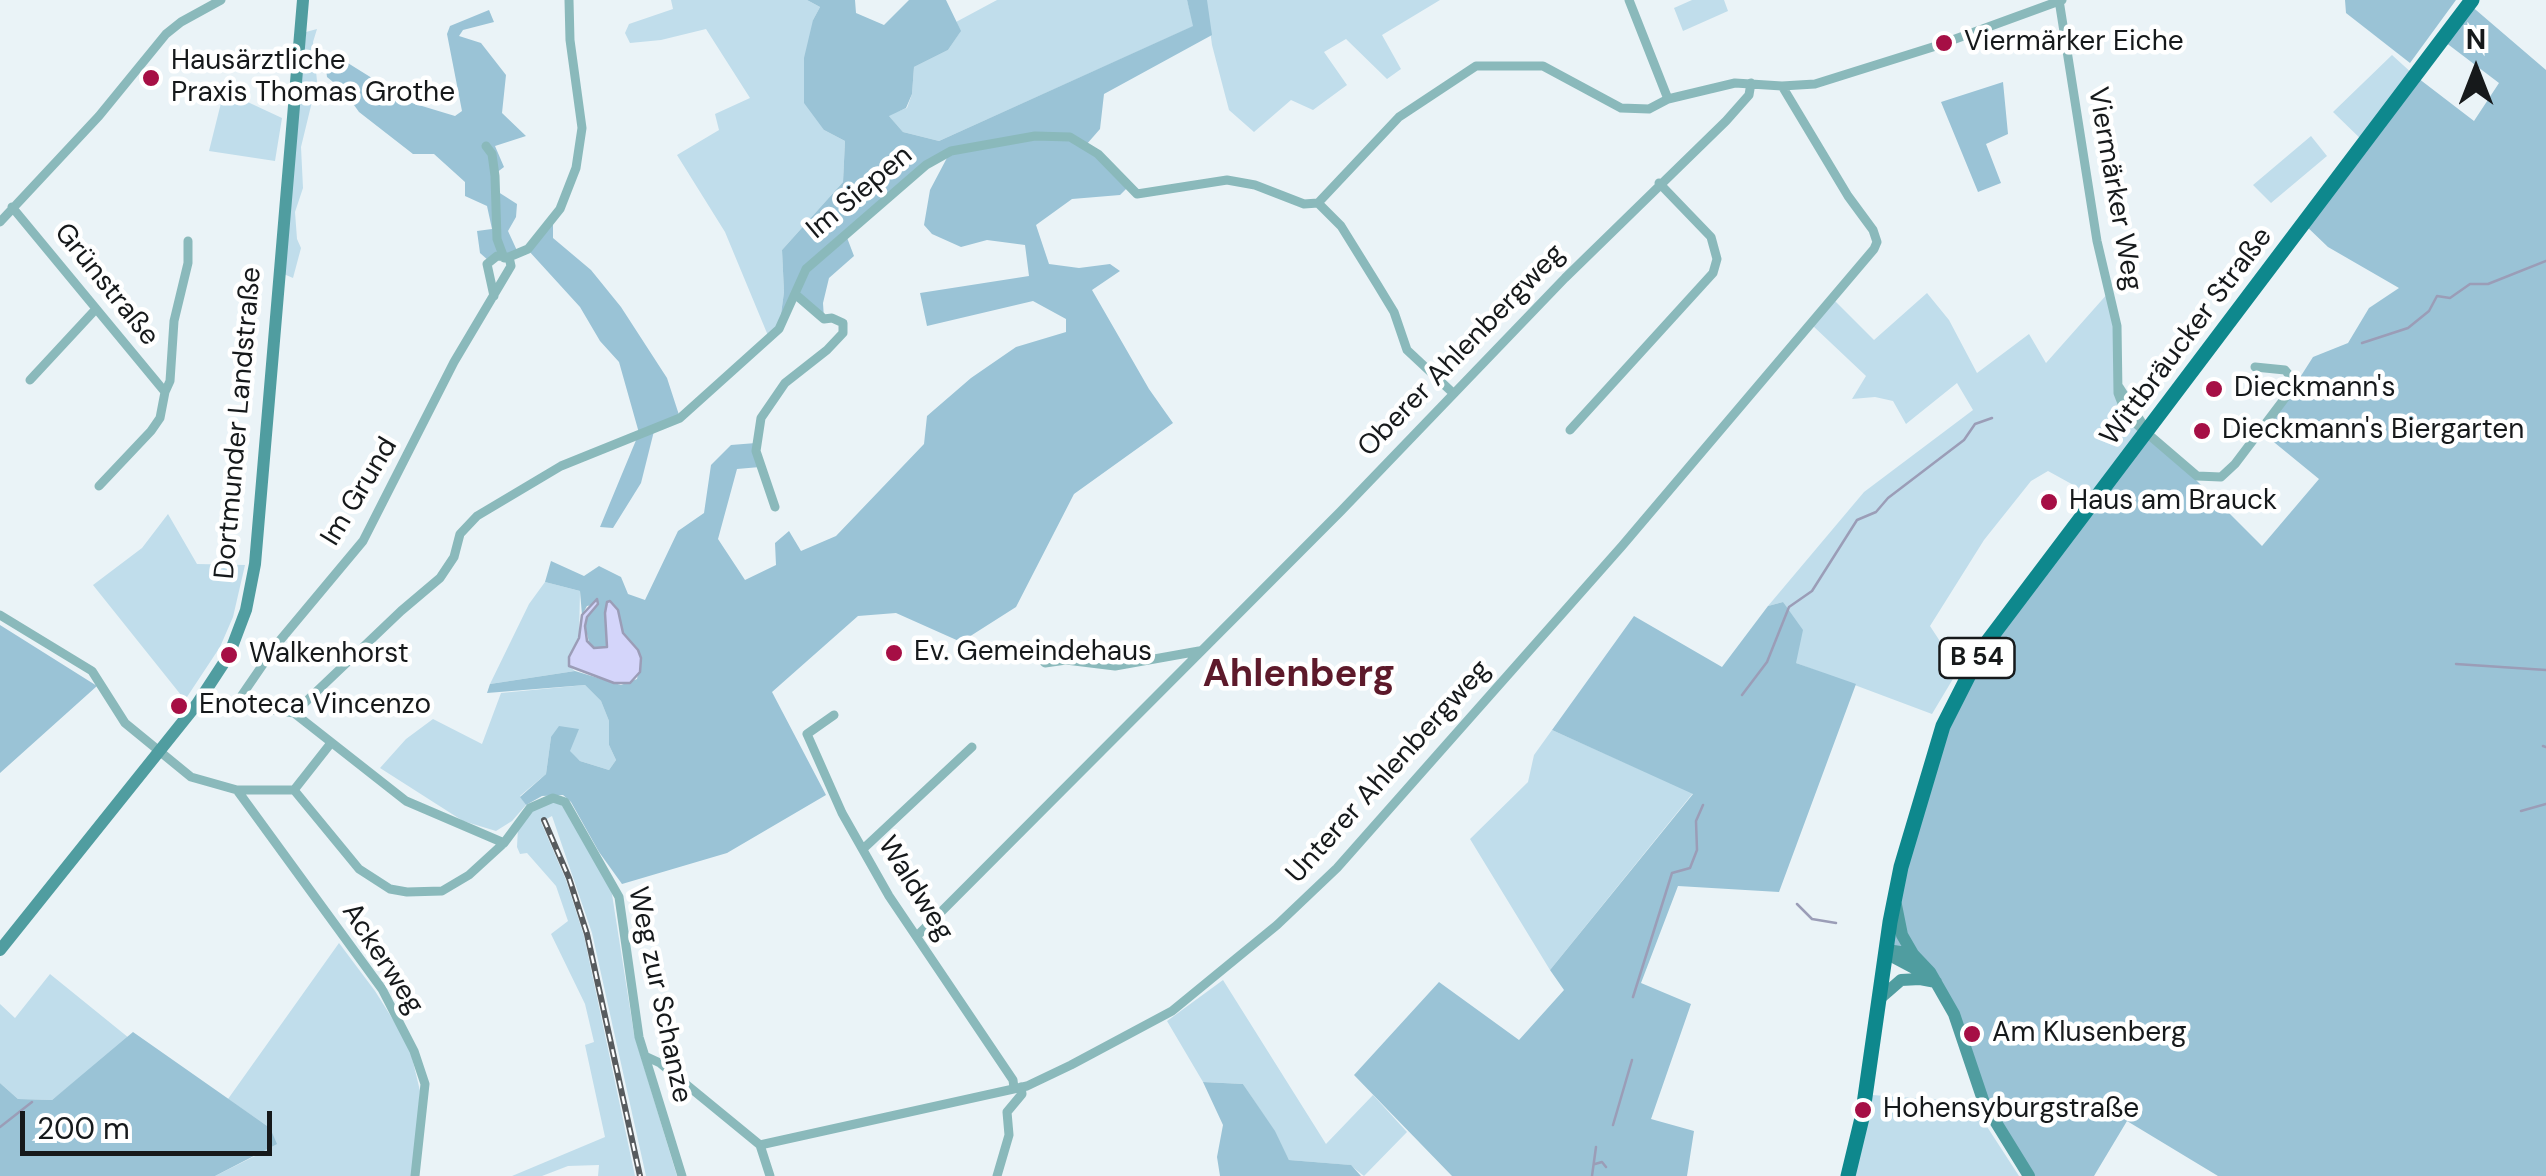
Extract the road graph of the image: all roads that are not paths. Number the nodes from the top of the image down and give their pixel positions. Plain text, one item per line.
1 (221, 0) edge
2 (303, 0) edge
3 (569, 0) edge
4 (1629, 0) edge
5 (2060, 0) edge
6 (2472, 0) edge
7 (1751, 83) junction
8 (1782, 86) junction
9 (1668, 99) junction
10 (486, 146) dead end
11 (1659, 184) junction
12 (1318, 203) junction
13 (12, 207) junction
14 (0, 222) edge
15 (188, 240) dead end
16 (506, 257) junction
17 (795, 294) junction
18 (494, 296) junction
19 (96, 310) junction
20 (2255, 367) dead end
21 (30, 380) dead end
22 (165, 392) junction
23 (1453, 394) junction
24 (1570, 430) dead end
25 (2147, 431) junction
26 (100, 486) dead end
27 (775, 507) dead end
28 (0, 615) edge
29 (1028, 645) dead end
30 (1201, 650) junction
31 (294, 714) junction
32 (834, 714) dead end
33 (331, 743) junction
34 (972, 747) dead end
35 (161, 752) junction
36 (237, 790) junction
37 (294, 790) junction
38 (504, 843) junction
39 (862, 849) junction
40 (1896, 892) junction
41 (916, 936) junction
42 (0, 950) edge
43 (1887, 950) junction
44 (1913, 954) junction
45 (1936, 982) junction
46 (1878, 1000) junction
47 (647, 1057) junction
48 (1018, 1087) junction
49 (760, 1145) junction
50 (416, 1176) edge
51 (682, 1176) edge
52 (770, 1176) edge
53 (997, 1176) edge
54 (1848, 1176) edge
55 (2029, 1176) edge

1 - 13 street
2 - 35 main road, Dortmunder Landstraße
3 - 16 street
4 - 9 street
5 - 8 street
5 - 25 street, Viermärker Weg
6 - 25 main road, Wittbräucker Straße / B 54
7 - 8 street
7 - 9 street
7 - 11 street, Oberer Ahlenbergweg
8 - 48 street, Unterer Ahlenbergweg
9 - 12 street
10 - 16 street
11 - 23 street, Oberer Ahlenbergweg
11 - 24 street
12 - 17 street, Im Siepen
12 - 23 street
13 - 14 street
13 - 19 street, Grünstraße
15 - 22 street, Grünstraße
16 - 18 street, Im Grund
16 - 18 street, Im Grund
17 - 27 street
17 - 31 street, Im Siepen
18 - 31 street, Im Grund
19 - 21 street
19 - 22 street, Grünstraße
20 - 25 street, Viermärker Weg
22 - 26 street, Grünstraße
23 - 30 street, Oberer Ahlenbergweg
25 - 40 main road, Wittbräucker Straße / B 54
28 - 35 street
29 - 30 street
30 - 41 street, Oberer Ahlenbergweg
31 - 33 street
32 - 39 street, Waldweg
33 - 37 street
33 - 38 street
34 - 39 street
35 - 36 street
35 - 42 main road, Dortmunder Landstraße
36 - 37 street
36 - 50 street, Ackerweg
37 - 38 street
38 - 47 street, Weg zur Schanze
39 - 41 street, Waldweg
40 - 43 main road, Wittbräucker Straße / B 54
40 - 44 main road, B 54
41 - 48 street, Waldweg
43 - 44 main road
43 - 45 main road
43 - 46 main road, Wittbräucker Straße / B 54
44 - 45 main road
45 - 46 main road
45 - 55 main road
46 - 54 main road, Wittbräucker Straße / B 54
47 - 49 street
47 - 51 street, Weg zur Schanze
48 - 49 street, Unterer Ahlenbergweg
48 - 53 street
49 - 52 street

